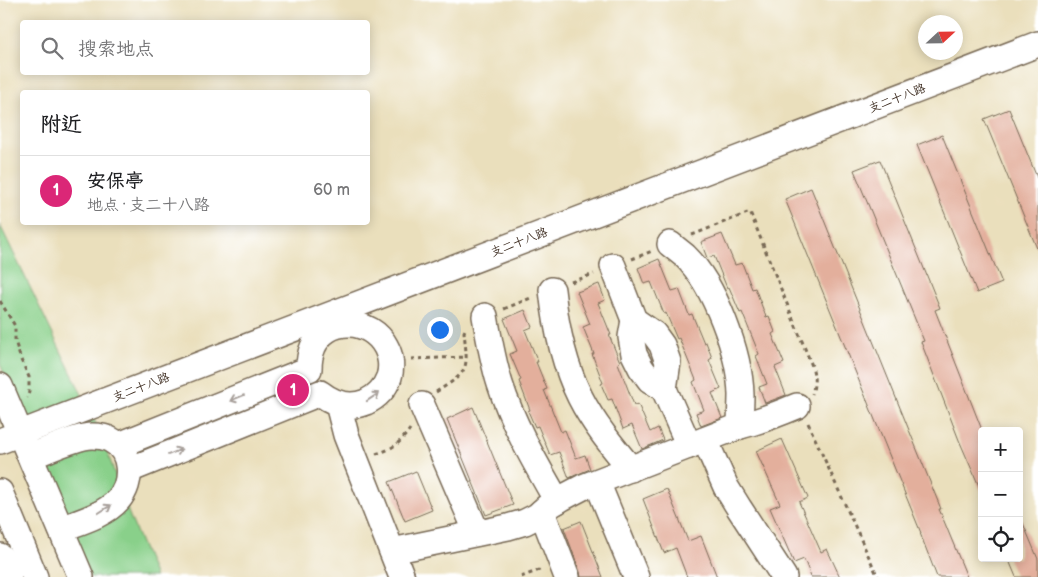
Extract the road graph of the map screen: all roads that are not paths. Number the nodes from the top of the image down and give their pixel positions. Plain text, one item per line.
1 (1038, 44) edge
2 (670, 244) dead end
3 (613, 266) dead end
4 (552, 290) dead end
5 (485, 316) dead end
6 (309, 370) junction
7 (0, 386) edge
8 (266, 386) junction
9 (329, 399) junction
10 (422, 405) dead end
11 (798, 406) road end
12 (277, 411) junction
13 (201, 412) junction
14 (740, 426) junction
15 (12, 432) edge
16 (211, 438) junction
17 (697, 443) junction
18 (118, 445) junction
19 (31, 456) junction
20 (631, 469) junction
21 (129, 470) junction
22 (597, 482) junction
23 (0, 492) edge
24 (550, 507) junction
25 (61, 529) junction
26 (477, 533) junction
27 (392, 551) junction
28 (0, 556) edge
29 (9, 577) edge
30 (35, 577) edge
31 (81, 577) edge
32 (402, 577) edge
33 (567, 577) edge
34 (636, 577) edge
35 (784, 577) edge

1 - 15 street, 支二十八路
2 - 14 street
3 - 17 street
4 - 20 street
5 - 24 street
6 - 8 street
6 - 9 street
9 -> 6 street
7 - 15 street
8 - 12 street
8 -> 13 street
9 - 12 street
9 - 27 street
10 - 26 street
11 - 14 street
12 - 16 street
13 - 16 street
13 - 18 street
14 - 17 street
15 - 19 street
21 -> 16 street
17 - 20 street
17 - 35 street
18 - 19 street
18 - 21 street
19 - 25 street
20 - 22 street
25 -> 21 street
22 - 24 street
22 - 34 street
23 - 30 street
24 - 26 street
24 - 33 street
25 - 31 street
26 - 27 street
27 - 32 street
28 - 29 street

